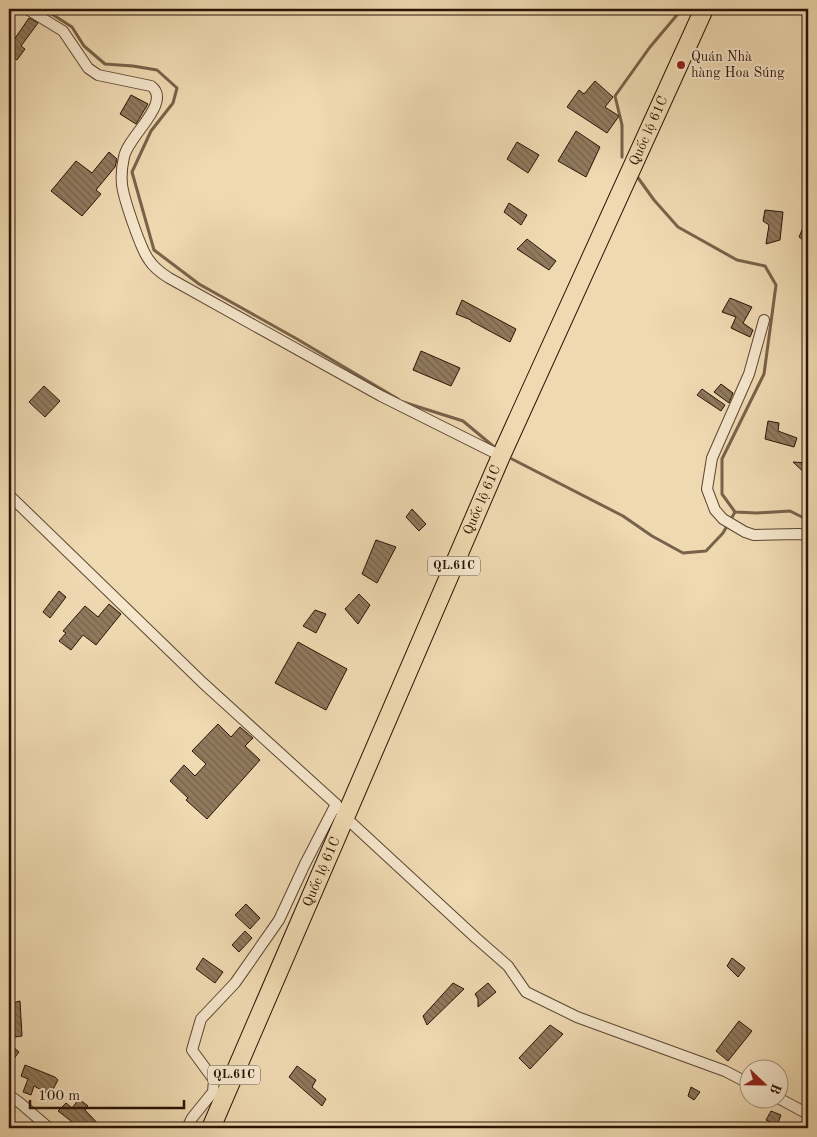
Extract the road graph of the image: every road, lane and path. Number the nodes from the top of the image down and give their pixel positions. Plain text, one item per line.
1 (27, 9) edge
2 (704, 9) edge
3 (764, 320) dead end
4 (501, 456) junction
5 (9, 495) edge
6 (808, 536) edge
7 (341, 810) junction
8 (740, 1079) edge
9 (9, 1095) edge
10 (790, 1104) edge
11 (808, 1114) edge
12 (49, 1128) edge
13 (187, 1128) edge
14 (211, 1128) edge

1 - 4 street
2 - 4 highway, Quốc lộ 61C / QL.61C
3 - 6 street
4 - 7 highway, Quốc lộ 61C / QL.61C
5 - 7 street
7 - 8 street
7 - 13 street
7 - 14 highway, Quốc lộ 61C / QL.61C
9 - 12 street
10 - 11 street

